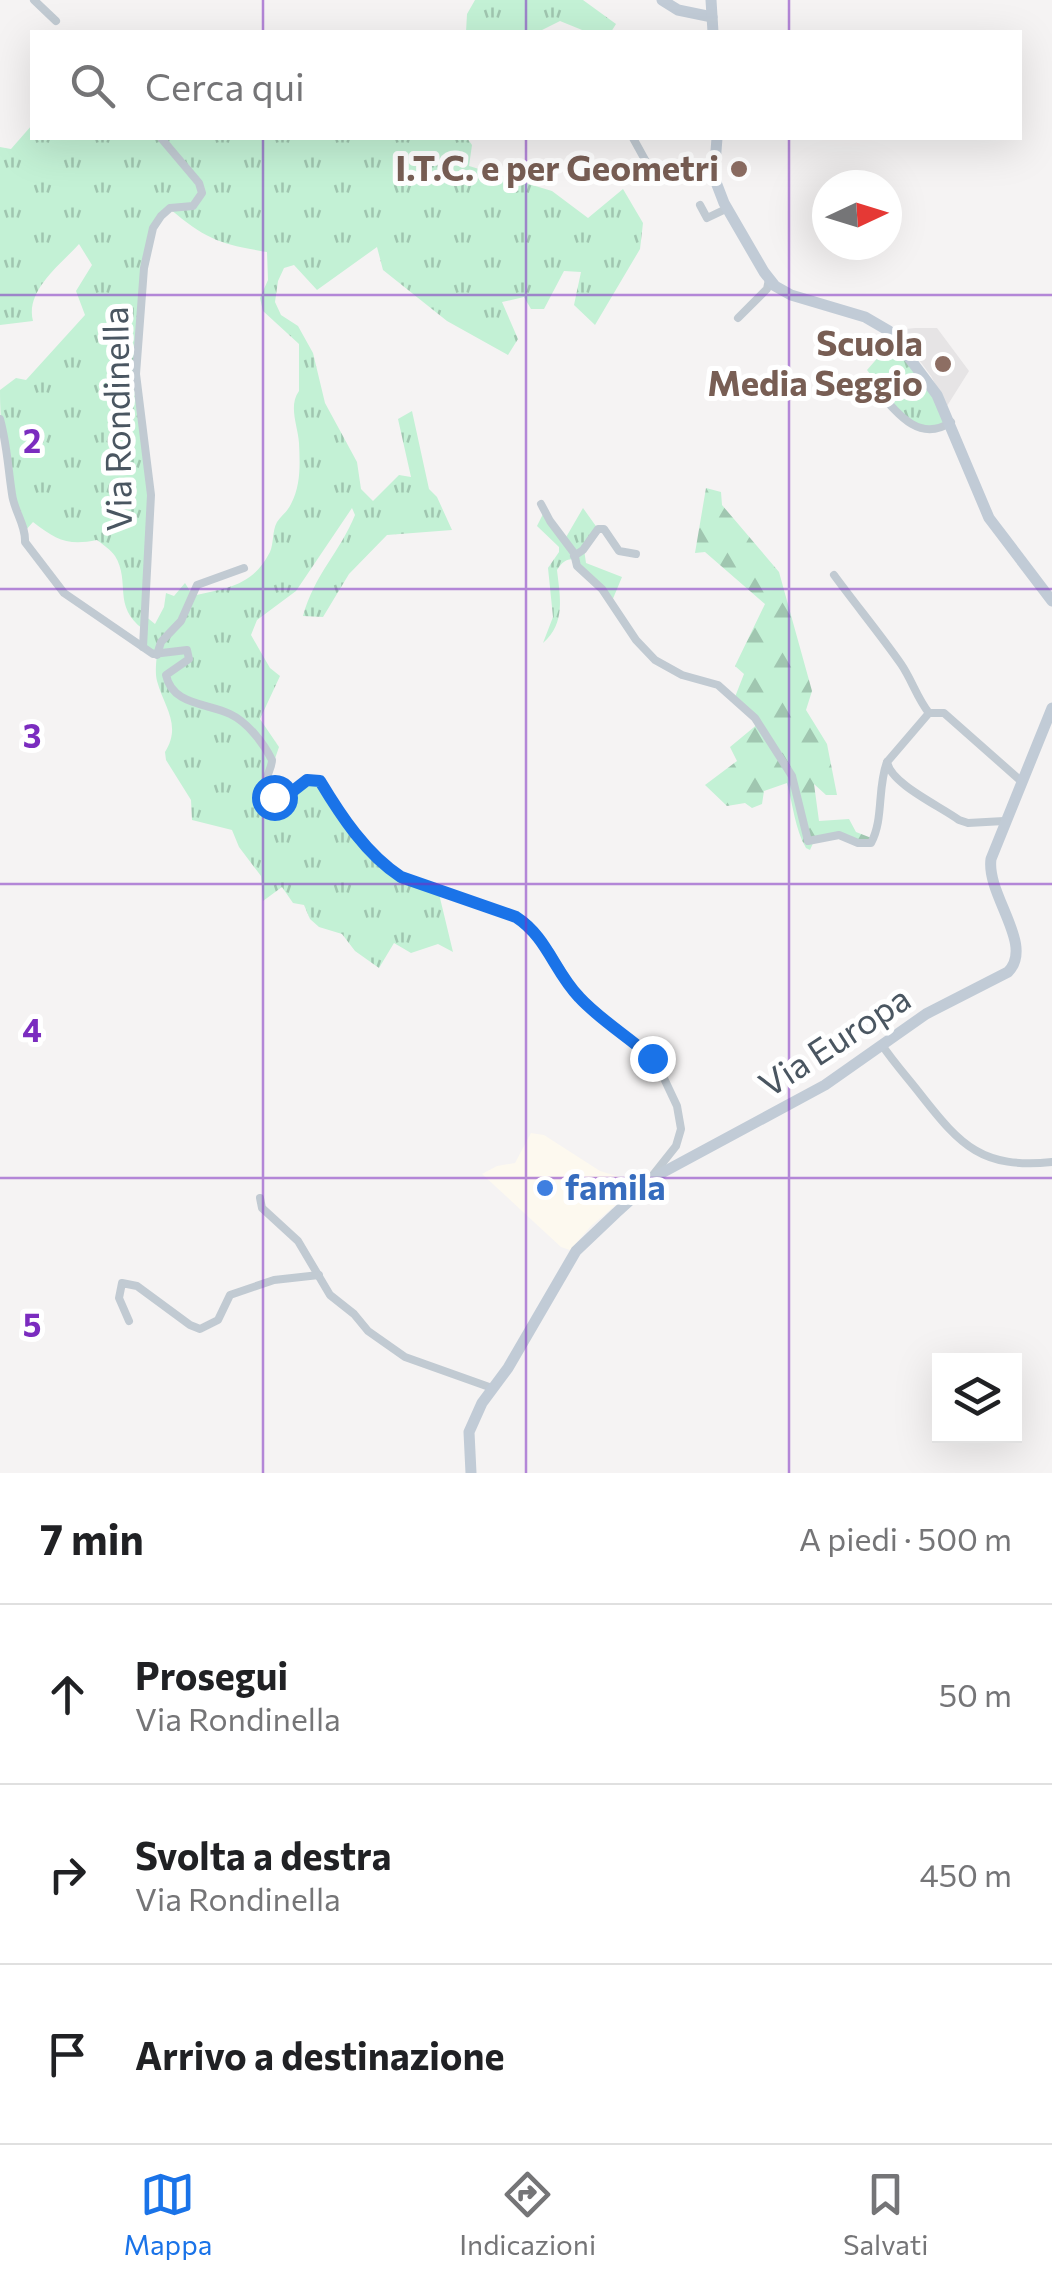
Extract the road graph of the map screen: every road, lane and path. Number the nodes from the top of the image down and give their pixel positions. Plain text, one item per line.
1 (34, 0) edge
2 (662, 0) edge
3 (711, 0) edge
4 (712, 17) junction
5 (56, 21) dead end
6 (713, 30) edge
7 (163, 140) edge
8 (634, 140) edge
9 (717, 140) edge
10 (714, 163) junction
11 (700, 206) dead end
12 (728, 208) junction
13 (770, 279) junction
14 (738, 318) dead end
15 (848, 392) dead end
16 (0, 419) edge
17 (950, 422) junction
18 (542, 504) dead end
19 (636, 554) dead end
20 (574, 556) junction
21 (244, 568) dead end
22 (834, 575) dead end
23 (1052, 601) edge
24 (143, 647) junction
25 (157, 655) junction
26 (1052, 708) edge
27 (929, 713) junction
28 (888, 762) junction
29 (1021, 780) junction
30 (1004, 822) junction
31 (882, 1045) junction
32 (1052, 1162) edge
33 (654, 1179) junction
34 (260, 1198) dead end
35 (320, 1275) junction
36 (129, 1321) dead end
37 (492, 1388) junction
38 (471, 1473) edge

1 - 5 street
2 - 4 main road
3 - 4 main road
4 - 6 main road
7 - 24 street, Via Rondinella
8 - 10 street
9 - 10 main road
10 - 12 main road
11 - 12 street
12 - 13 main road
13 - 14 street
13 - 17 main road
15 - 17 street
16 - 24 street
17 - 23 main road
18 - 20 street
19 - 20 street
20 - 28 street
21 - 25 street
22 - 27 street
24 - 25 street
25 - 33 street
26 - 29 main road, Via Europa
27 - 28 street
27 - 29 street
28 - 30 street
29 - 30 main road, Via Europa
30 - 31 main road, Via Europa
31 - 32 street
31 - 33 main road, Via Europa
33 - 37 main road, Via Europa
34 - 35 street
35 - 36 street
35 - 37 street
37 - 38 main road, Via Europa

